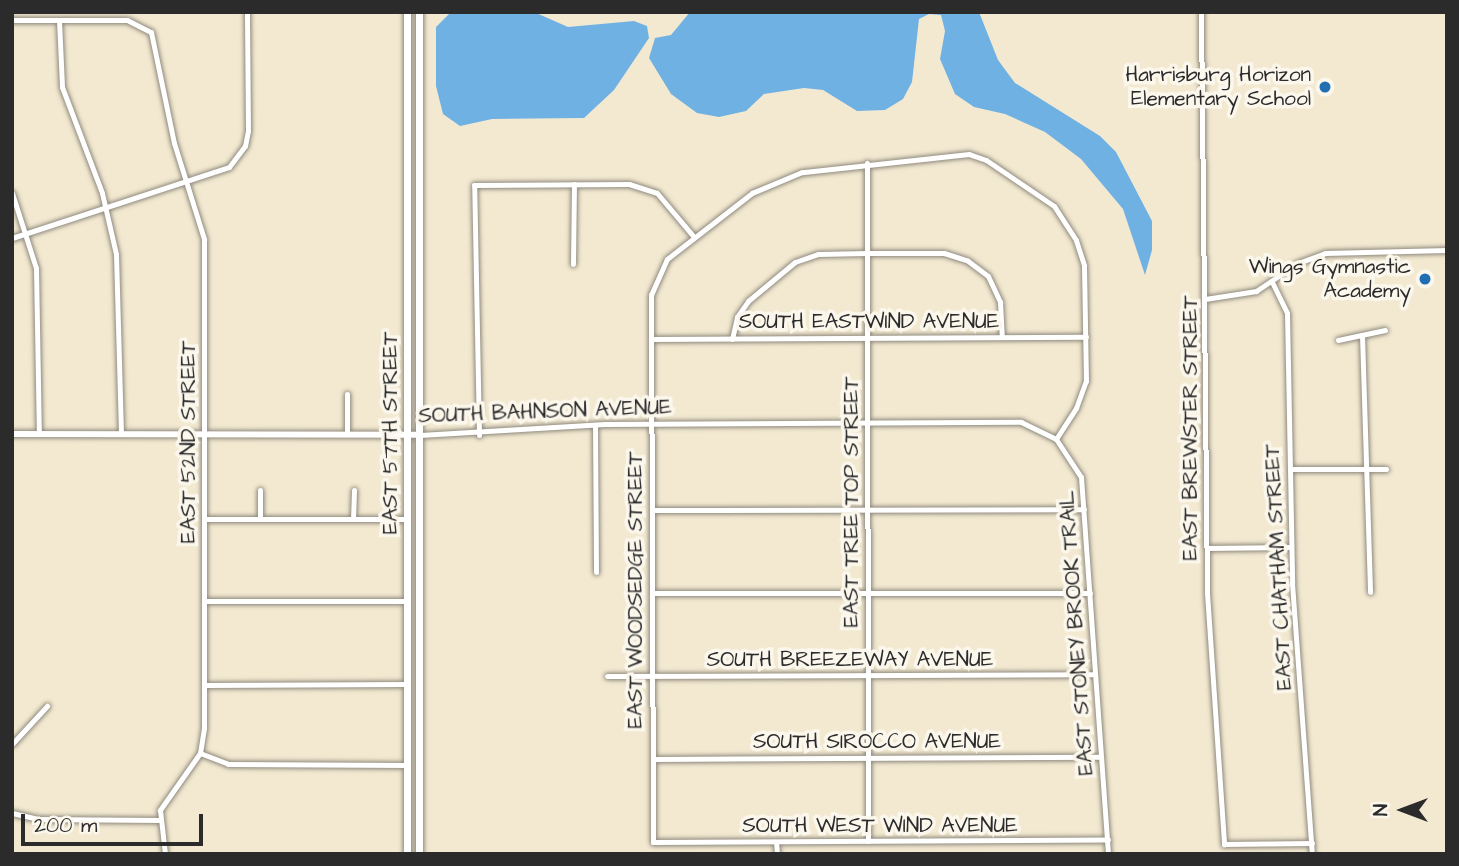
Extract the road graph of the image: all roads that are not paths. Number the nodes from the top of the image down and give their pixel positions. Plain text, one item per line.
1 (247, 12) edge
2 (407, 12) edge
3 (419, 12) edge
4 (1200, 12) edge
5 (12, 20) edge
6 (59, 20) junction
7 (867, 163) junction
8 (187, 182) junction
9 (574, 184) junction
10 (12, 193) edge
11 (106, 208) junction
12 (28, 233) junction
13 (694, 237) junction
14 (12, 239) edge
15 (1447, 250) edge
16 (867, 253) junction
17 (573, 264) dead end
18 (1272, 282) junction
19 (1205, 299) junction
20 (1385, 330) dead end
21 (1362, 335) junction
22 (1002, 337) junction
23 (1086, 337) junction
24 (867, 338) junction
25 (732, 339) junction
26 (651, 340) junction
27 (1338, 340) dead end
28 (347, 394) dead end
29 (867, 423) junction
30 (651, 424) junction
31 (595, 425) junction
32 (12, 434) edge
33 (39, 434) junction
34 (121, 434) junction
35 (204, 434) junction
36 (347, 435) junction
37 (409, 435) junction
38 (420, 435) junction
39 (479, 435) junction
40 (1056, 439) junction
41 (1290, 469) junction
42 (1367, 469) junction
43 (1386, 469) dead end
44 (260, 490) dead end
45 (354, 490) dead end
46 (867, 509) junction
47 (1084, 509) junction
48 (652, 510) junction
49 (205, 519) junction
50 (260, 519) junction
51 (354, 519) junction
52 (408, 519) junction
53 (1291, 547) junction
54 (1207, 548) junction
55 (596, 572) dead end
56 (1370, 592) dead end
57 (652, 593) junction
58 (867, 593) junction
59 (1090, 593) junction
60 (204, 601) junction
61 (409, 601) junction
62 (1093, 674) junction
63 (868, 675) junction
64 (607, 676) dead end
65 (652, 676) junction
66 (408, 684) junction
67 (205, 685) junction
68 (47, 706) dead end
69 (12, 744) edge
70 (200, 753) junction
71 (1101, 757) junction
72 (868, 758) junction
73 (653, 759) junction
74 (408, 765) junction
75 (12, 813) edge
76 (158, 820) junction
77 (1108, 840) junction
78 (869, 841) junction
79 (653, 842) joint
80 (776, 842) junction
81 (1312, 843) junction
82 (165, 854) edge
83 (407, 854) edge
84 (419, 854) edge
85 (776, 854) edge
86 (1108, 854) edge
87 (1312, 854) edge

1 - 8 street
2 - 37 main road, EAST 57TH STREET
3 - 38 main road, EAST 57TH STREET
4 - 19 street, EAST BREWSTER STREET
5 - 6 street
6 - 8 street, EAST 52ND STREET
6 - 11 street
7 - 13 street
7 - 16 street, EAST TREE TOP STREET
7 - 23 street
8 - 11 street
8 - 35 street, EAST 52ND STREET
9 - 13 street
9 - 17 street
9 - 39 street
10 - 12 street
11 - 12 street
11 - 34 street
12 - 14 street
12 - 33 street
13 - 26 street, EAST WOODSEDGE STREET
15 - 18 street
16 - 22 street
16 - 24 street, EAST TREE TOP STREET
16 - 25 street
18 - 19 street
18 - 41 street, EAST CHATHAM STREET
19 - 54 street, EAST BREWSTER STREET
20 - 21 street
21 - 27 street
21 - 42 street
22 - 23 street, SOUTH EASTWIND AVENUE
22 - 24 street, SOUTH EASTWIND AVENUE
23 - 40 street
24 - 25 street, SOUTH EASTWIND AVENUE
24 - 29 street, EAST TREE TOP STREET
25 - 26 street, SOUTH EASTWIND AVENUE
26 - 30 street, EAST WOODSEDGE STREET
28 - 36 street
29 - 30 street, SOUTH BAHNSON AVENUE
29 - 40 street, SOUTH BAHNSON AVENUE
29 - 46 street, EAST TREE TOP STREET
30 - 31 street, SOUTH BAHNSON AVENUE
30 - 48 street, EAST WOODSEDGE STREET
31 - 39 street, SOUTH BAHNSON AVENUE
31 - 55 street
32 - 33 street, SOUTH BAHNSON AVENUE
33 - 34 street, SOUTH BAHNSON AVENUE
34 - 35 street, SOUTH BAHNSON AVENUE
35 - 36 street, SOUTH BAHNSON AVENUE
35 - 49 street, EAST 52ND STREET
36 - 37 street, SOUTH BAHNSON AVENUE
37 - 38 street, SOUTH BAHNSON AVENUE
37 - 52 main road, EAST 57TH STREET
38 - 39 street, SOUTH BAHNSON AVENUE
38 - 84 main road, EAST 57TH STREET
40 - 47 street, EAST STONEY BROOK TRAIL
41 - 42 street
41 - 53 street, EAST CHATHAM STREET
42 - 43 street
42 - 56 street
44 - 50 street
45 - 51 street
46 - 47 street
46 - 48 street
46 - 58 street, EAST TREE TOP STREET
47 - 59 street, EAST STONEY BROOK TRAIL
48 - 57 street, EAST WOODSEDGE STREET
49 - 50 street
49 - 60 street, EAST 52ND STREET
50 - 51 street
51 - 52 street
52 - 61 main road, EAST 57TH STREET
53 - 54 street
53 - 81 street, EAST CHATHAM STREET
54 - 81 street, EAST BREWSTER STREET
57 - 58 street
57 - 65 street, EAST WOODSEDGE STREET
58 - 59 street
58 - 63 street, EAST TREE TOP STREET
59 - 62 street, EAST STONEY BROOK TRAIL
60 - 61 street
60 - 67 street, EAST 52ND STREET
61 - 66 main road, EAST 57TH STREET
62 - 63 street, SOUTH BREEZEWAY AVENUE
62 - 71 street, EAST STONEY BROOK TRAIL
63 - 65 street, SOUTH BREEZEWAY AVENUE
63 - 72 street, EAST TREE TOP STREET
64 - 65 street, SOUTH BREEZEWAY AVENUE
65 - 73 street, EAST WOODSEDGE STREET
66 - 67 street
66 - 74 main road, EAST 57TH STREET
67 - 70 street, EAST 52ND STREET
68 - 69 street
70 - 74 street
70 - 76 street
71 - 72 street, SOUTH SIROCCO AVENUE
71 - 77 street, EAST STONEY BROOK TRAIL
72 - 73 street, SOUTH SIROCCO AVENUE
72 - 78 street, EAST TREE TOP STREET
73 - 79 street, EAST WOODSEDGE STREET
74 - 83 main road, EAST 57TH STREET
75 - 76 street
76 - 82 street
77 - 78 street, SOUTH WEST WIND AVENUE
77 - 86 street, EAST STONEY BROOK TRAIL
78 - 80 street, SOUTH WEST WIND AVENUE
79 - 80 street, SOUTH WEST WIND AVENUE
80 - 85 street
81 - 87 street, EAST CHATHAM STREET

